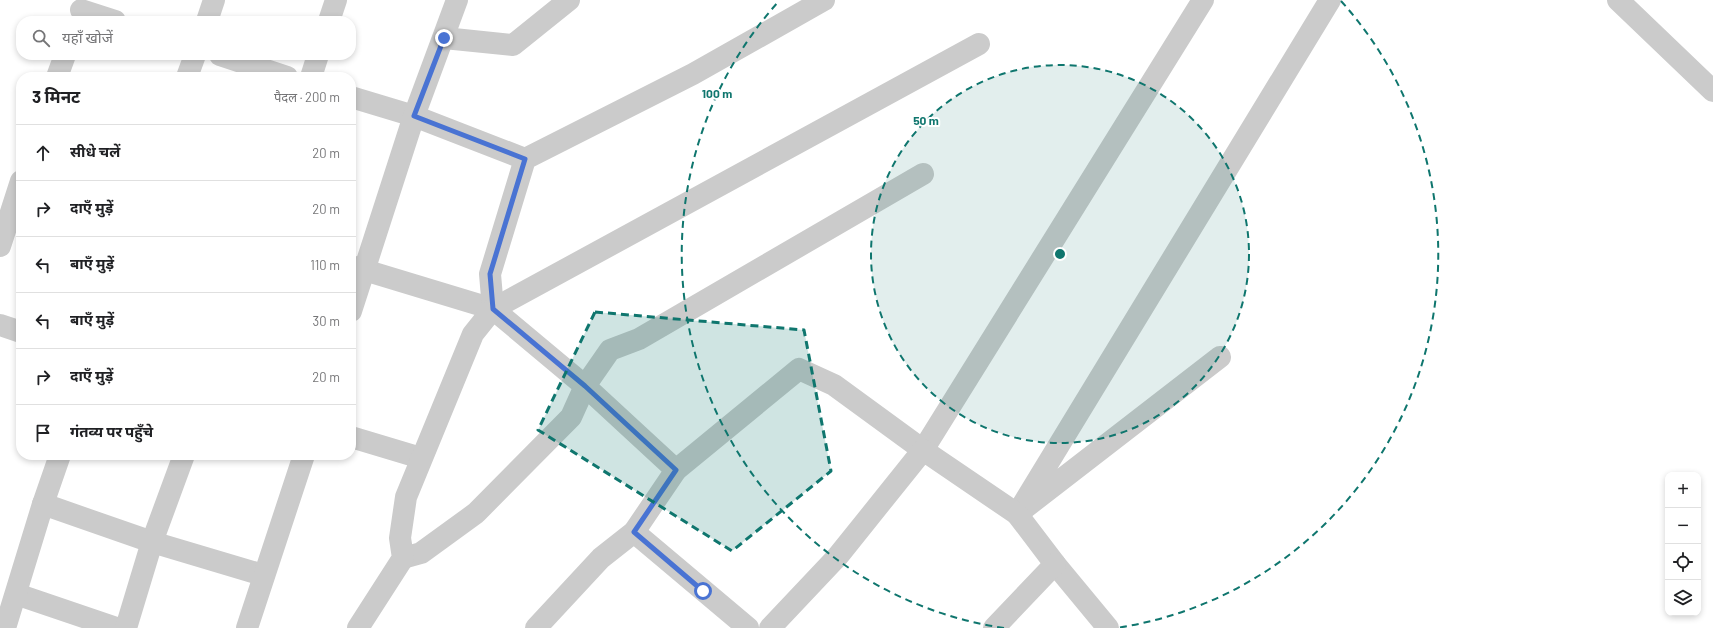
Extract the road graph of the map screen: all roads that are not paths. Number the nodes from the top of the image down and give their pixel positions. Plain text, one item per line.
1 (214, 0) edge
2 (336, 0) edge
3 (458, 0) edge
4 (569, 0) edge
5 (824, 0) edge
6 (1203, 0) edge
7 (1330, 0) edge
8 (1618, 0) edge
9 (81, 10) edge
10 (99, 16) edge
11 (209, 16) edge
12 (331, 16) edge
13 (444, 38) junction
14 (979, 44) dead end
15 (63, 60) edge
16 (193, 60) edge
17 (235, 60) edge
18 (316, 60) edge
19 (59, 72) edge
20 (189, 72) edge
21 (272, 72) edge
22 (313, 72) edge
23 (1713, 91) edge
24 (356, 99) edge
25 (414, 116) junction
26 (525, 159) junction
27 (923, 174) dead end
28 (16, 196) edge
29 (0, 246) edge
30 (358, 268) edge
31 (356, 280) edge
32 (493, 309) junction
33 (0, 325) edge
34 (16, 330) edge
35 (1220, 356) dead end
36 (585, 386) junction
37 (356, 438) edge
38 (923, 450) junction
39 (421, 458) junction
40 (58, 460) edge
41 (182, 460) edge
42 (302, 460) edge
43 (676, 470) junction
44 (43, 504) junction
45 (1017, 514) junction
46 (634, 532) junction
47 (152, 542) junction
48 (403, 558) junction
49 (1055, 564) junction
50 (263, 575) junction
51 (16, 594) junction
52 (5, 628) edge
53 (116, 628) edge
54 (126, 628) edge
55 (247, 628) edge
56 (358, 628) edge
57 (536, 628) edge
58 (748, 628) edge
59 (770, 628) edge
60 (994, 628) edge
61 (1108, 628) edge

1 - 11 street
2 - 12 street
3 - 13 street
4 - 13 street
5 - 26 street
6 - 38 street
7 - 45 street
8 - 23 street
9 - 10 street
13 - 25 street
14 - 32 street
15 - 19 street
16 - 20 street
17 - 21 street
18 - 22 street
24 - 25 street
25 - 26 street
25 - 30 street
26 - 32 street
27 - 36 street
28 - 29 street
30 - 31 street
30 - 32 street
32 - 36 street
32 - 39 street
33 - 34 street
35 - 45 street
36 - 43 street
36 - 48 street
37 - 39 street
38 - 43 street
38 - 45 street
38 - 59 street
39 - 48 street
40 - 44 street
41 - 47 street
42 - 50 street
43 - 46 street
44 - 47 street
44 - 51 street
45 - 49 street
46 - 57 street
46 - 58 street
47 - 50 street
47 - 54 street
48 - 56 street
49 - 60 street
49 - 61 street
50 - 55 street
51 - 52 street
51 - 53 street

